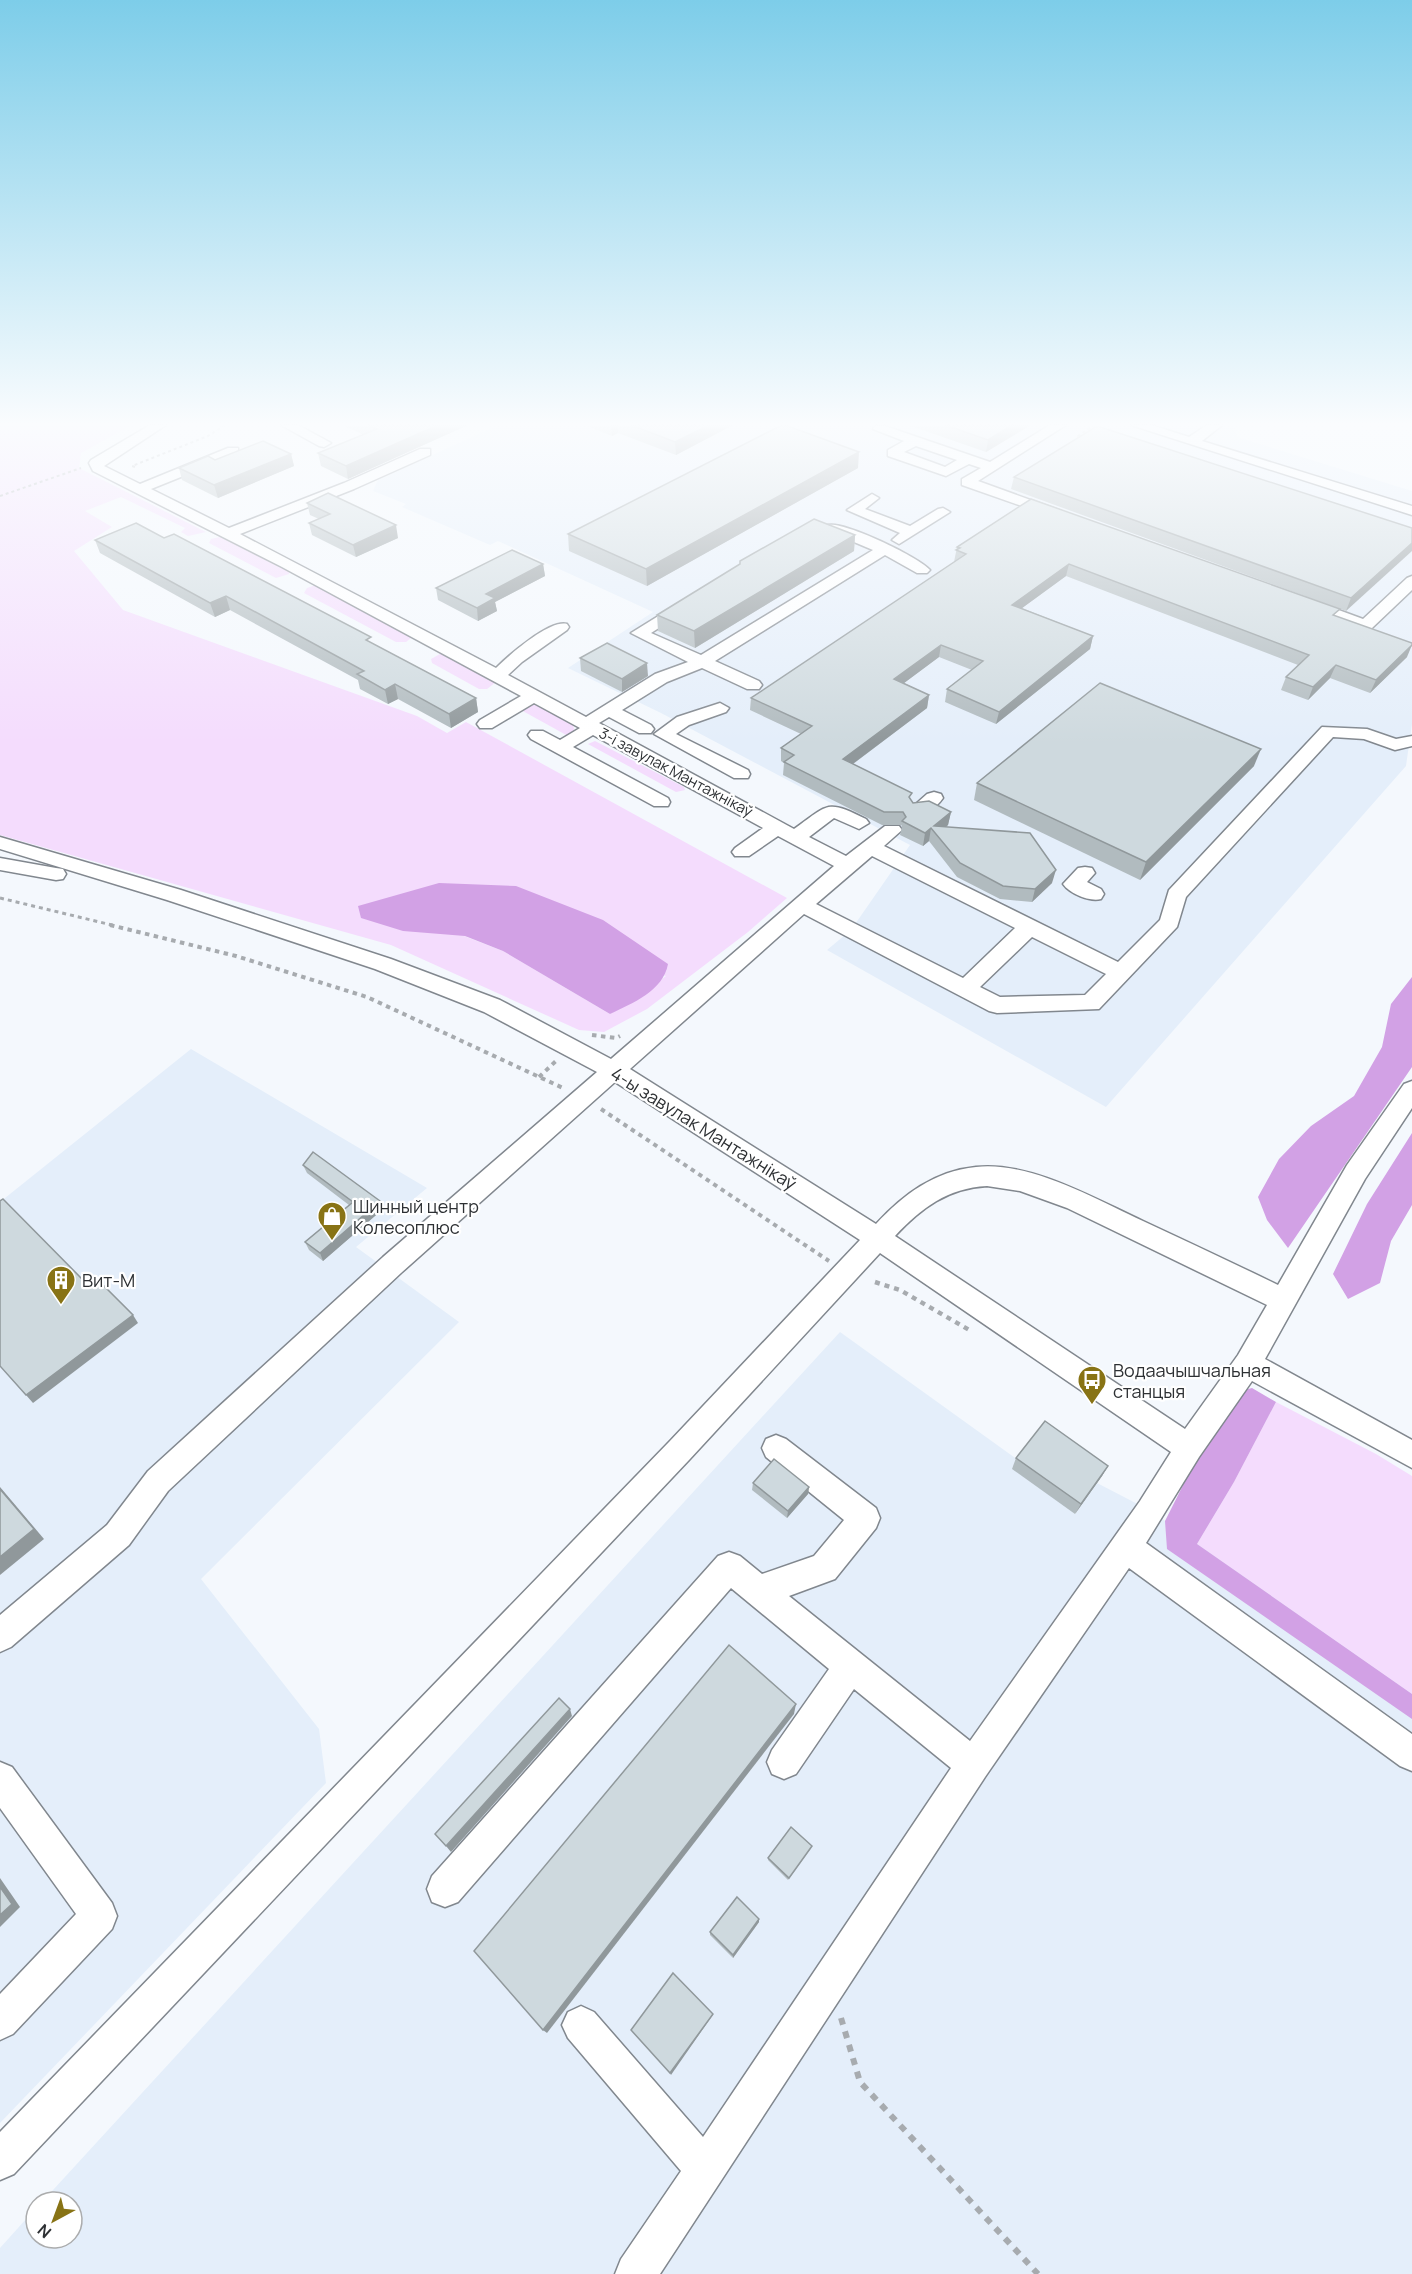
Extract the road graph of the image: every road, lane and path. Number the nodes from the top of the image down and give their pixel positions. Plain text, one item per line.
1 (226, 531) edge
2 (235, 531) edge
3 (841, 531) edge
4 (912, 532) edge
5 (230, 533) junction
6 (885, 549) junction
7 (922, 570) dead end
8 (1412, 581) edge
9 (700, 597) edge
10 (1288, 597) edge
11 (561, 627) dead end
12 (702, 662) junction
13 (497, 676) junction
14 (753, 685) dead end
15 (534, 696) junction
16 (720, 708) dead end
17 (609, 710) junction
18 (486, 724) dead end
19 (589, 726) junction
20 (645, 729) dead end
21 (663, 734) junction
22 (537, 735) dead end
23 (1412, 741) edge
24 (560, 747) junction
25 (638, 752) junction
26 (741, 774) dead end
27 (934, 798) dead end
28 (660, 802) dead end
29 (918, 810) edge
30 (859, 823) dead end
31 (777, 826) junction
32 (892, 830) edge
33 (796, 837) junction
34 (0, 843) edge
35 (870, 847) junction
36 (742, 852) dead end
37 (0, 864) edge
38 (847, 866) junction
39 (1084, 873) dead end
40 (1094, 894) dead end
41 (174, 895) junction
42 (0, 898) edge
43 (800, 904) junction
44 (1030, 926) junction
45 (1122, 973) junction
46 (965, 989) junction
47 (557, 1061) dead end
48 (613, 1070) junction
49 (539, 1077) junction
50 (566, 1090) dead end
51 (1412, 1090) edge
52 (597, 1107) dead end
53 (876, 1237) junction
54 (836, 1266) dead end
55 (875, 1282) dead end
56 (1285, 1300) junction
57 (981, 1337) dead end
58 (1248, 1364) junction
59 (776, 1448) dead end
60 (1189, 1448) junction
61 (1412, 1455) edge
62 (1126, 1547) junction
63 (759, 1591) junction
64 (0, 1636) edge
65 (850, 1666) junction
66 (1412, 1754) edge
67 (784, 1762) dead end
68 (973, 1765) junction
69 (0, 1779) edge
70 (445, 1889) dead end
71 (830, 1980) junction
72 (0, 2021) edge
73 (581, 2025) dead end
74 (0, 2160) edge
75 (705, 2169) junction
76 (636, 2274) edge
77 (1038, 2274) edge

1 - 5 street, 3-і завулак Мантажнікаў
2 - 5 street
3 - 6 street
4 - 6 street
5 - 13 street, 3-і завулак Мантажнікаў
6 - 7 street
6 - 12 street
8 - 10 street
9 - 12 street
11 - 13 street
12 - 14 street
12 - 17 street
13 - 15 street, 3-і завулак Мантажнікаў
15 - 18 street
15 - 19 street, 3-і завулак Мантажнікаў
16 - 21 street
17 - 19 street
17 - 20 street
19 - 24 street
19 - 25 street, 3-і завулак Мантажнікаў
21 - 25 street
21 - 26 street
22 - 24 street
23 - 45 street
24 - 28 street
25 - 31 street, 3-і завулак Мантажнікаў
27 - 29 street
30 - 33 street
31 - 33 street, 3-і завулак Мантажнікаў
31 - 36 street
32 - 35 street
33 - 38 street, 3-і завулак Мантажнікаў
34 - 41 street
35 - 38 street
35 - 44 street
37 - 41 street
38 - 43 street
39 - 40 street
41 - 48 street, 4-ы завулак Мантажнікаў
42 - 49 path
43 - 46 street
43 - 48 street
44 - 45 street
44 - 46 street
45 - 46 street
47 - 49 path
48 - 53 street, 4-ы завулак Мантажнікаў
48 - 64 street
49 - 50 path
51 - 56 street
52 - 54 path
53 - 56 street
53 - 60 street, 4-ы завулак Мантажнікаў
53 - 74 street
55 - 57 path
56 - 58 street
58 - 60 street
58 - 61 street
59 - 63 street
60 - 62 street
62 - 66 street
62 - 68 street
63 - 65 street
63 - 70 street
65 - 67 street
65 - 68 street
68 - 71 street
69 - 72 street
71 - 75 street
71 - 77 path
73 - 75 street
75 - 76 street

